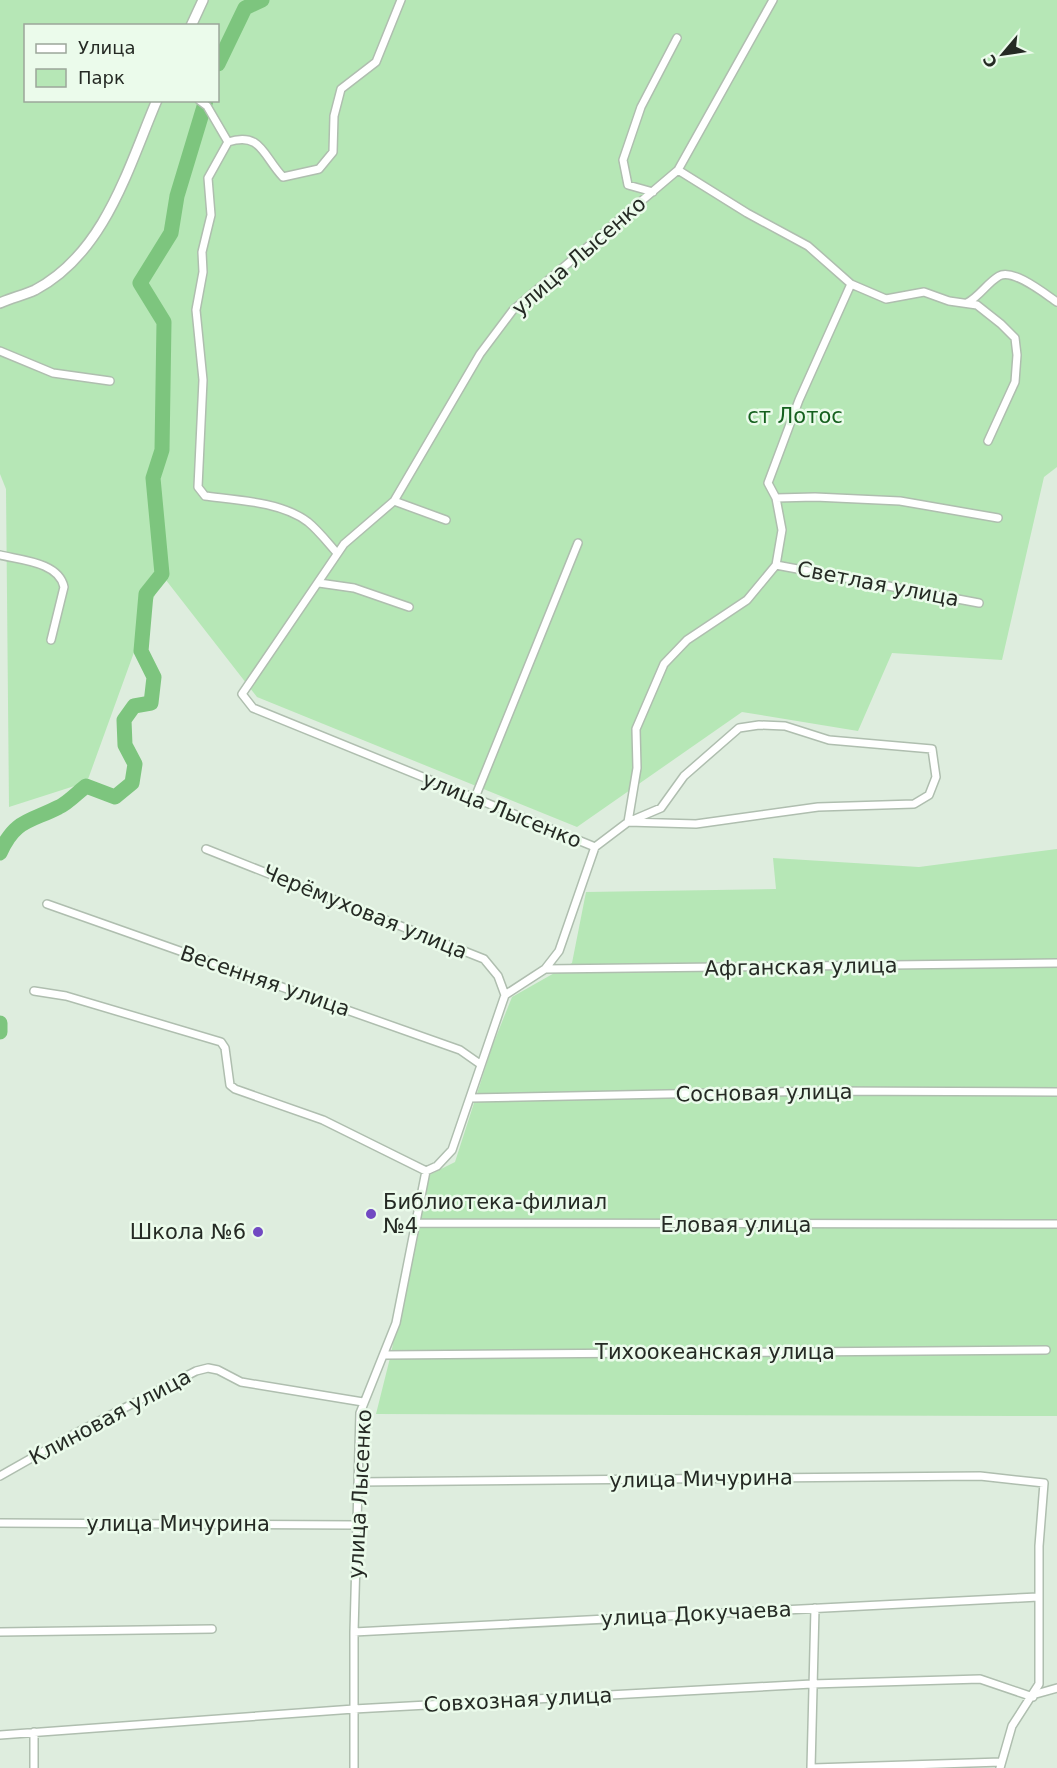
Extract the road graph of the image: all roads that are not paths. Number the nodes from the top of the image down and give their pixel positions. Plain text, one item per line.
1 (203, 0) edge
2 (401, 0) edge
3 (773, 0) edge
4 (192, 24) edge
5 (677, 38) dead end
6 (156, 102) edge
7 (202, 102) edge
8 (228, 142) junction
9 (678, 170) junction
10 (653, 192) junction
11 (851, 284) junction
12 (1057, 302) edge
13 (0, 303) edge
14 (967, 303) junction
15 (0, 351) edge
16 (110, 381) dead end
17 (987, 441) dead end
18 (776, 498) junction
19 (394, 501) junction
20 (998, 518) dead end
21 (446, 520) dead end
22 (578, 543) dead end
23 (337, 553) junction
24 (0, 555) edge
25 (776, 565) junction
26 (319, 583) junction
27 (979, 603) dead end
28 (409, 607) dead end
29 (51, 640) dead end
30 (474, 800) junction
31 (628, 822) junction
32 (595, 847) junction
33 (206, 849) dead end
34 (47, 904) dead end
35 (1057, 963) edge
36 (545, 969) junction
37 (34, 991) dead end
38 (505, 996) junction
39 (480, 1064) junction
40 (1057, 1092) edge
41 (471, 1098) junction
42 (426, 1171) junction
43 (414, 1223) junction
44 (1057, 1224) edge
45 (1046, 1350) dead end
46 (384, 1355) junction
47 (363, 1402) junction
48 (0, 1476) edge
49 (357, 1482) junction
50 (0, 1523) edge
51 (357, 1525) junction
52 (1038, 1597) junction
53 (815, 1608) junction
54 (212, 1629) dead end
55 (0, 1632) edge
56 (354, 1632) junction
57 (812, 1684) junction
58 (1057, 1688) edge
59 (1034, 1695) junction
60 (354, 1709) junction
61 (34, 1732) junction
62 (0, 1735) edge
63 (1001, 1765) edge
64 (34, 1768) edge
65 (354, 1768) edge
66 (812, 1768) edge

1 - 4 street
2 - 8 street
3 - 9 street, улица Лысенко
5 - 10 street
6 - 13 street
7 - 8 street
8 - 23 street
9 - 10 street, улица Лысенко
9 - 11 street
10 - 19 street, улица Лысенко
11 - 14 street
11 - 18 street
12 - 14 street
14 - 17 street
15 - 16 street
18 - 20 street
18 - 25 street
19 - 21 street
19 - 23 street, улица Лысенко
22 - 30 street
23 - 26 street, улица Лысенко
24 - 29 street
25 - 27 street, Светлая улица
25 - 31 street
26 - 28 street
26 - 30 street, улица Лысенко
30 - 32 street, улица Лысенко
31 - 31 street
31 - 32 street
32 - 36 street, улица Лысенко
33 - 38 street, Черёмуховая улица
34 - 39 street, Весенняя улица
35 - 36 street, Афганская улица
36 - 38 street, улица Лысенко
37 - 42 street
38 - 39 street
39 - 41 street
40 - 41 street, Сосновая улица
41 - 42 street
42 - 43 street, улица Лысенко
43 - 44 street, Еловая улица
43 - 46 street, улица Лысенко
45 - 46 street, Тихоокеанская улица
46 - 47 street, улица Лысенко
47 - 48 street, Клиновая улица
47 - 49 street, улица Лысенко
49 - 51 street, улица Лысенко
49 - 52 street, улица Мичурина
50 - 51 street, улица Мичурина
51 - 56 street, улица Лысенко
52 - 53 street, улица Докучаева
52 - 59 street
53 - 56 street, улица Докучаева
53 - 57 street
54 - 55 street
56 - 60 street, улица Лысенко
57 - 59 street, Совхозная улица
57 - 60 street, Совхозная улица
57 - 66 street
58 - 59 street
59 - 63 street
60 - 61 street, Совхозная улица
60 - 65 street, улица Лысенко
61 - 62 street, Совхозная улица
61 - 64 street
63 - 66 street

